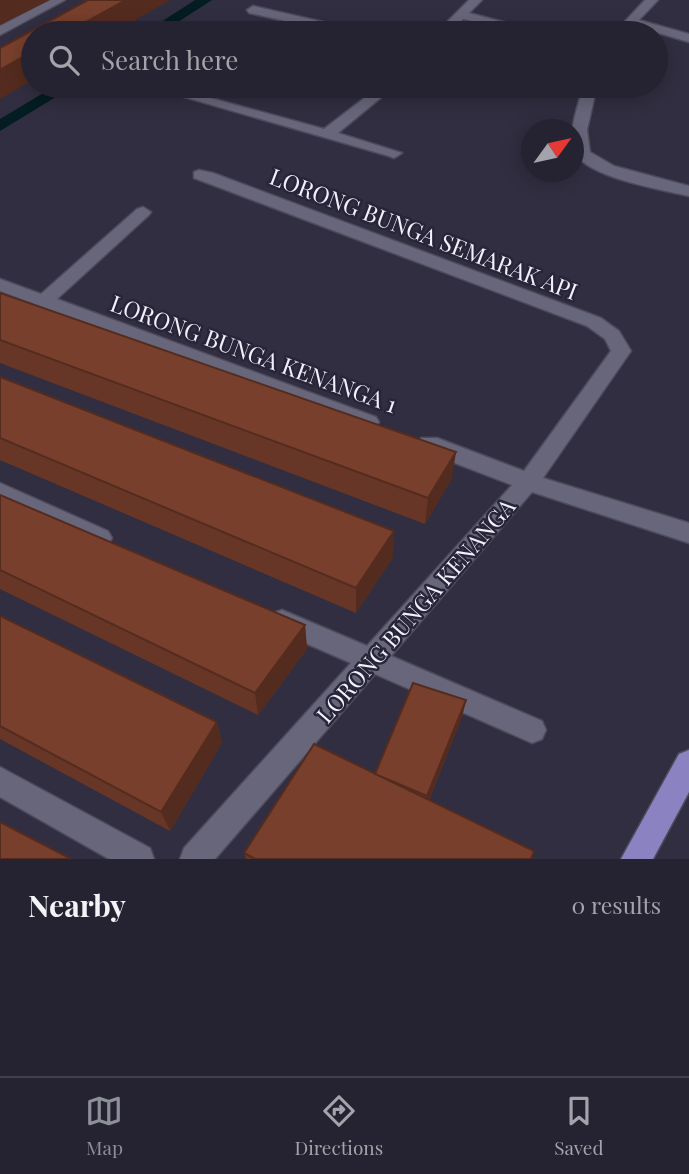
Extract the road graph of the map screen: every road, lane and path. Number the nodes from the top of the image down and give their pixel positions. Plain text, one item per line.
1 (476, 0) edge
2 (652, 0) edge
3 (56, 2) edge
4 (72, 9) edge
5 (253, 10) dead end
6 (461, 15) junction
7 (301, 21) edge
8 (455, 21) edge
9 (487, 21) edge
10 (634, 21) edge
11 (3, 30) edge
12 (20, 32) dead end
13 (668, 32) edge
14 (689, 38) edge
15 (196, 98) edge
16 (372, 98) edge
17 (588, 98) edge
18 (327, 134) junction
19 (394, 153) dead end
20 (199, 176) dead end
21 (689, 191) edge
22 (143, 212) dead end
23 (0, 285) edge
24 (44, 301) junction
25 (621, 351) joint
26 (384, 428) edge
27 (410, 438) edge
28 (528, 482) junction
29 (0, 492) edge
30 (689, 533) edge
31 (123, 549) edge
32 (259, 611) edge
33 (370, 662) junction
34 (532, 730) dead end
35 (689, 764) edge
36 (0, 781) edge
37 (139, 859) edge
38 (195, 859) edge
39 (636, 859) edge

1 - 6 street
2 - 10 street
3 - 4 street
3 - 11 street
5 - 7 street
6 - 8 street
6 - 9 street
11 - 12 street
13 - 14 street
15 - 18 street
16 - 18 street
17 - 21 street
18 - 19 street
20 - 25 street, LORONG BUNGA SEMARAK API
22 - 24 street
23 - 24 street, LORONG BUNGA KENANGA 1
24 - 26 street, LORONG BUNGA KENANGA 1
25 - 28 street, LORONG BUNGA KENANGA
27 - 28 street, LORONG BUNGA KENANGA 1
28 - 30 street, LORONG BUNGA KENANGA 1
28 - 33 street, LORONG BUNGA KENANGA
29 - 31 street
32 - 33 street
33 - 34 street
33 - 38 street, LORONG BUNGA KENANGA
35 - 39 main road
36 - 37 street

